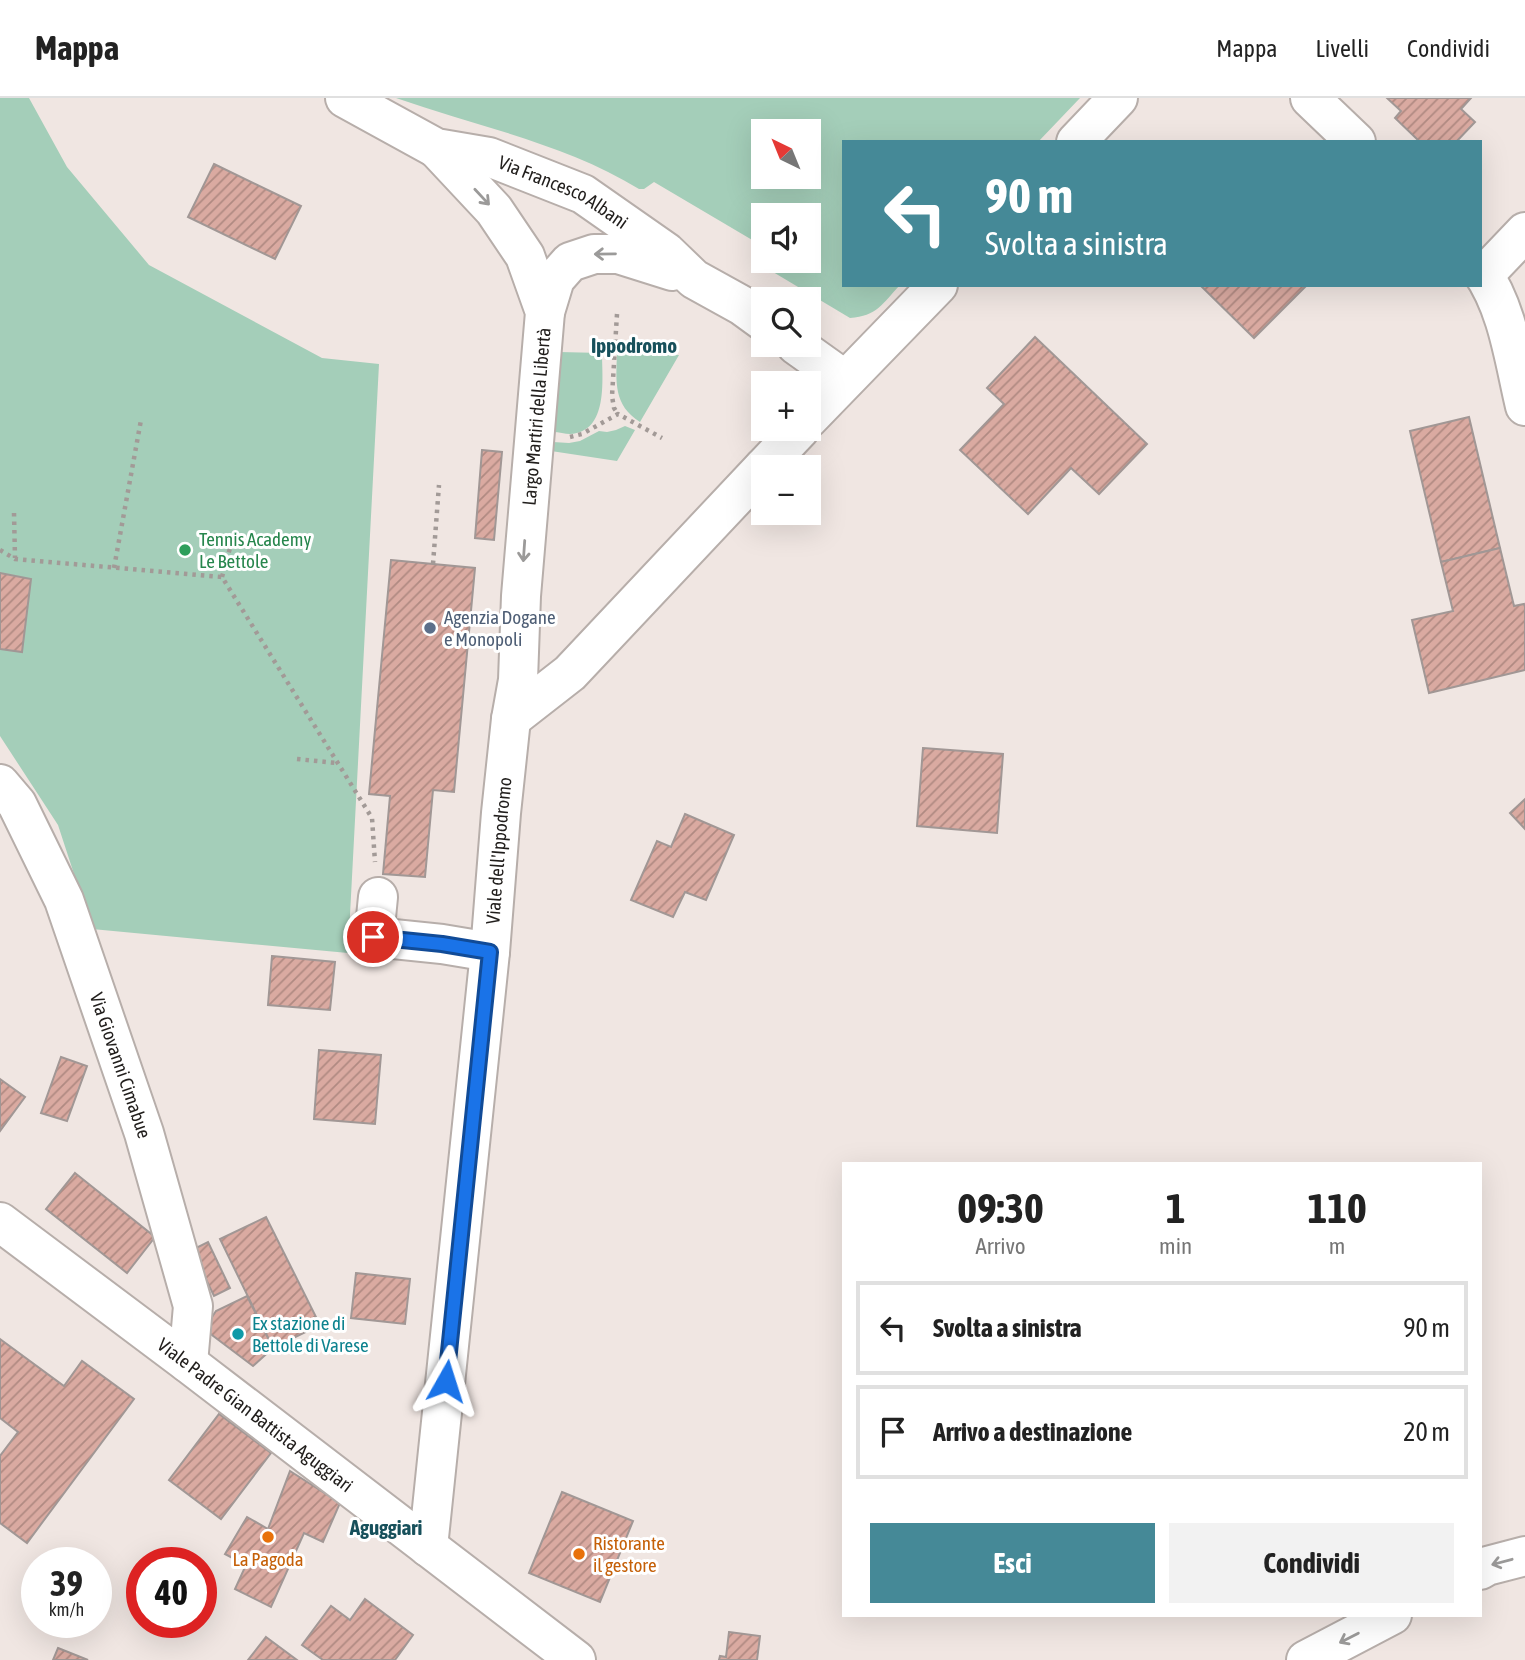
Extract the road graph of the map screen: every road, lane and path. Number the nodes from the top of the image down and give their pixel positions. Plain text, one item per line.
1 (345, 98) edge
2 (1118, 98) edge
3 (1310, 98) edge
4 (1078, 140) edge
5 (1354, 140) edge
6 (436, 148) junction
7 (1525, 232) edge
8 (1483, 272) edge
9 (694, 279) junction
10 (935, 287) edge
11 (545, 312) junction
12 (751, 312) edge
13 (617, 314) dead end
14 (813, 357) edge
15 (845, 380) junction
16 (821, 405) edge
17 (1525, 406) edge
18 (618, 414) junction
19 (141, 421) dead end
20 (564, 437) dead end
21 (662, 438) dead end
22 (789, 441) edge
23 (775, 455) edge
24 (751, 481) edge
25 (439, 485) dead end
26 (14, 513) dead end
27 (230, 548) dead end
28 (0, 550) edge
29 (15, 559) junction
30 (433, 564) dead end
31 (114, 568) junction
32 (222, 577) junction
33 (511, 719) junction
34 (298, 759) dead end
35 (337, 763) junction
36 (0, 785) edge
37 (378, 897) joint
38 (490, 952) junction
39 (0, 1222) edge
40 (188, 1363) junction
41 (428, 1547) junction
42 (1525, 1556) edge
43 (1482, 1569) edge
44 (1388, 1617) edge
45 (576, 1660) edge
46 (1306, 1660) edge

1 - 6 street, Via Francesco Albani
2 - 4 street
3 - 5 street
6 - 9 street, Via Francesco Albani
6 -> 11 street, Largo Martiri della Libertà
7 - 8 street
8 - 17 street
9 -> 11 street
9 - 12 street, Via Francesco Albani
10 - 15 street
11 -> 33 street, Largo Martiri della Libertà
13 - 18 path
14 - 15 street
15 - 16 street
18 - 20 path
18 - 21 path
19 - 31 path
22 - 23 street
24 - 33 street
25 - 30 path
26 - 29 path
27 - 32 path
28 - 29 path
29 - 31 path
31 - 32 path
32 - 35 path
33 - 38 street, Viale dell'Ippodromo
34 - 35 path
35 - 37 path
36 - 40 street, Via Giovanni Cimabue
37 - 38 street
38 - 41 street, Viale dell'Ippodromo
39 - 40 street, Viale Padre Gian Battista Aguggiari
40 - 41 street, Viale Padre Gian Battista Aguggiari
41 - 45 street, Viale Padre Gian Battista Aguggiari
42 -> 43 street
44 -> 46 street

